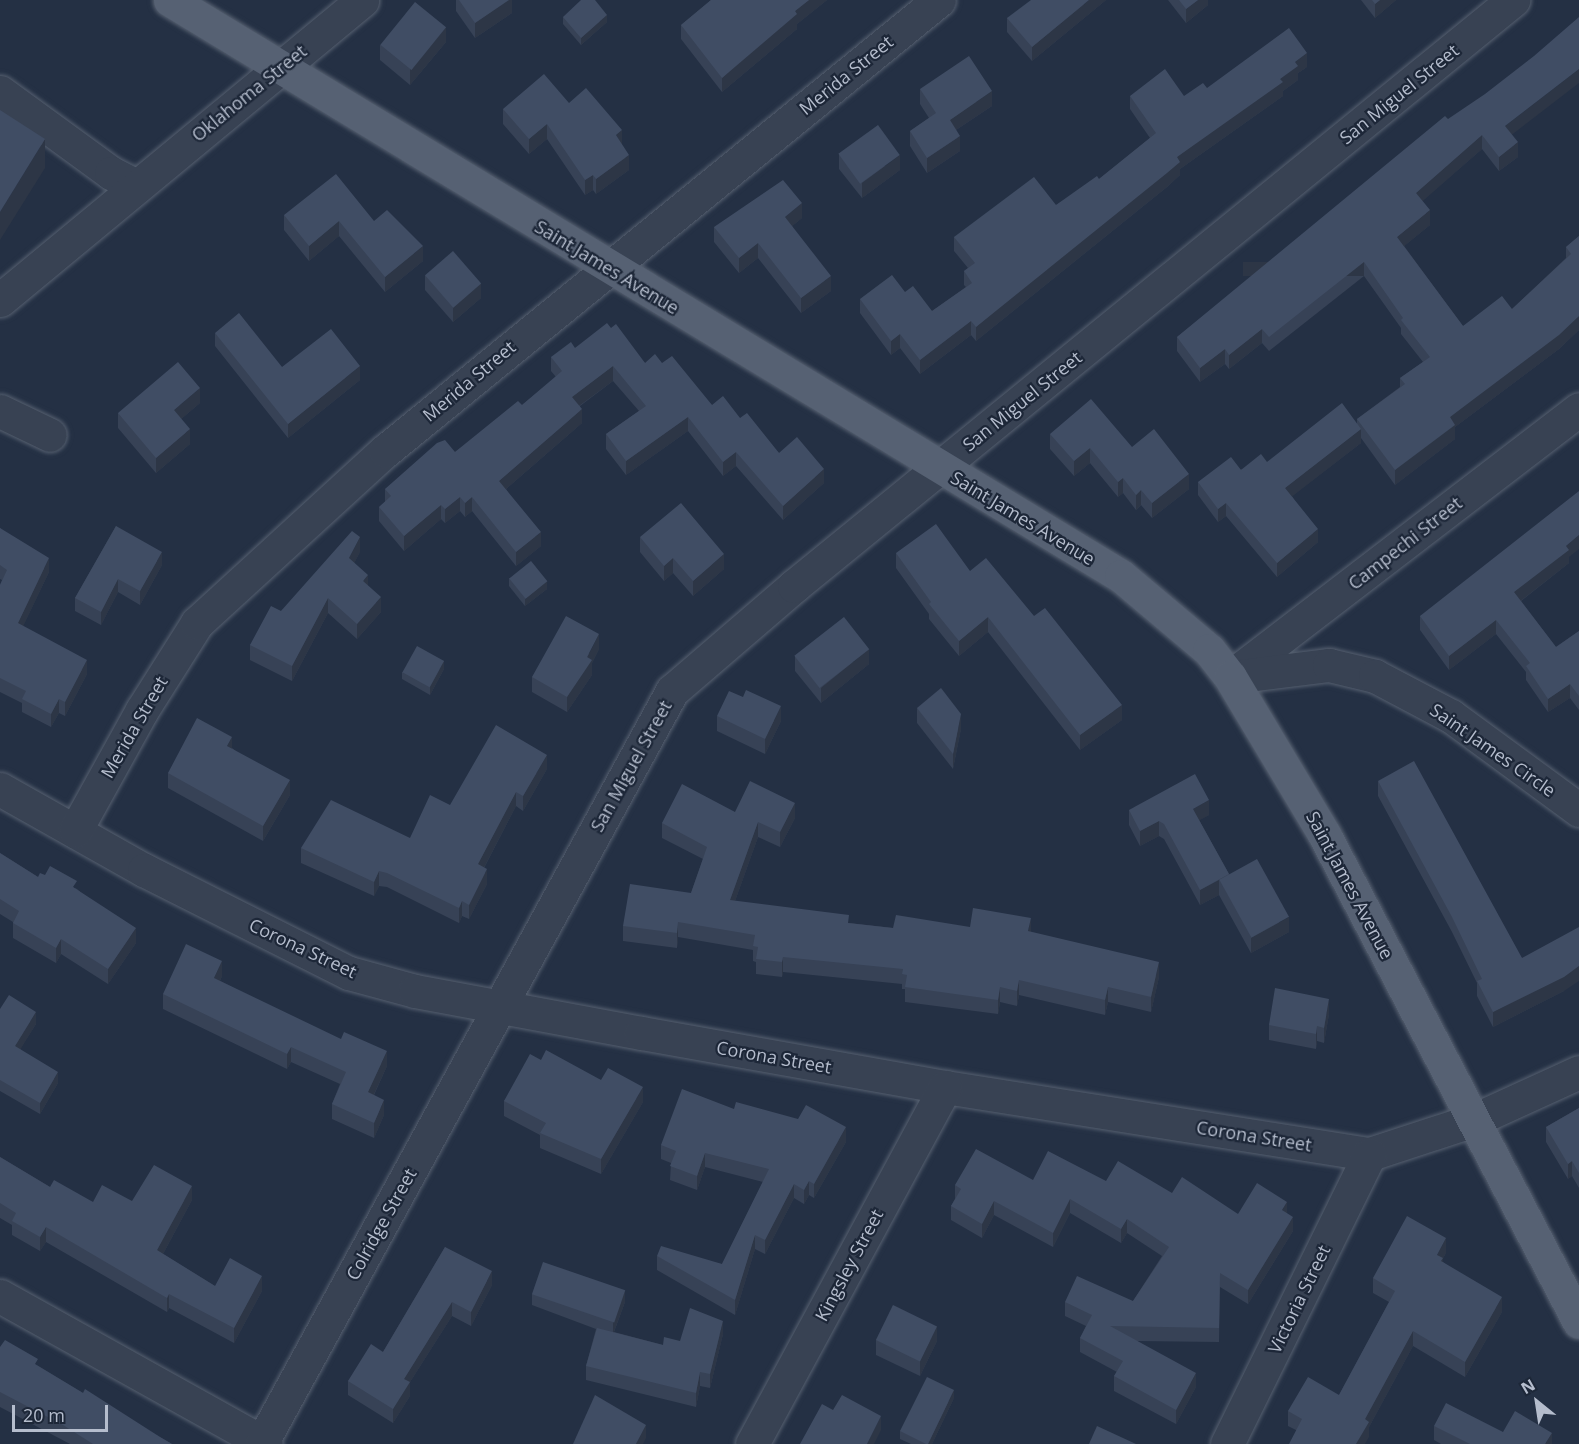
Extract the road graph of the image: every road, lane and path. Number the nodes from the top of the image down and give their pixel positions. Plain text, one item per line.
1 (170, 0) edge
2 (362, 0) edge
3 (939, 0) edge
4 (1513, 0) edge
5 (278, 68) junction
6 (0, 92) edge
7 (136, 186) junction
8 (607, 267) junction
9 (0, 300) edge
10 (1579, 409) edge
11 (0, 411) edge
12 (50, 435) dead end
13 (938, 467) junction
14 (1230, 677) junction
15 (0, 789) edge
16 (1579, 810) edge
17 (75, 831) junction
18 (499, 1007) junction
19 (1579, 1072) edge
20 (945, 1087) junction
21 (1474, 1120) junction
22 (1370, 1154) junction
23 (0, 1296) edge
24 (1579, 1322) edge
25 (264, 1443) edge
26 (752, 1444) edge
27 (1227, 1444) edge

1 - 5 main road, Saint James Avenue
2 - 5 street, Oklahoma Street
3 - 8 street, Merida Street
4 - 13 street, San Miguel Street
5 - 7 street, Oklahoma Street
5 - 8 main road, Saint James Avenue
6 - 7 street
7 - 9 street, Oklahoma Street
8 - 13 main road, Saint James Avenue
8 - 17 street, Merida Street
10 - 14 street, Campechi Street
11 - 12 street
13 - 14 main road, Saint James Avenue
13 - 18 street, San Miguel Street
14 - 16 street, Saint James Circle
14 - 21 main road, Saint James Avenue
15 - 17 street, Corona Street
17 - 18 street, Corona Street
18 - 20 street, Corona Street
18 - 25 street, Colridge Street
19 - 21 street, Corona Street
20 - 22 street, Corona Street
20 - 26 street, Kingsley Street
21 - 22 street, Corona Street
21 - 24 main road, Saint James Avenue
22 - 27 street, Victoria Street
23 - 25 street

